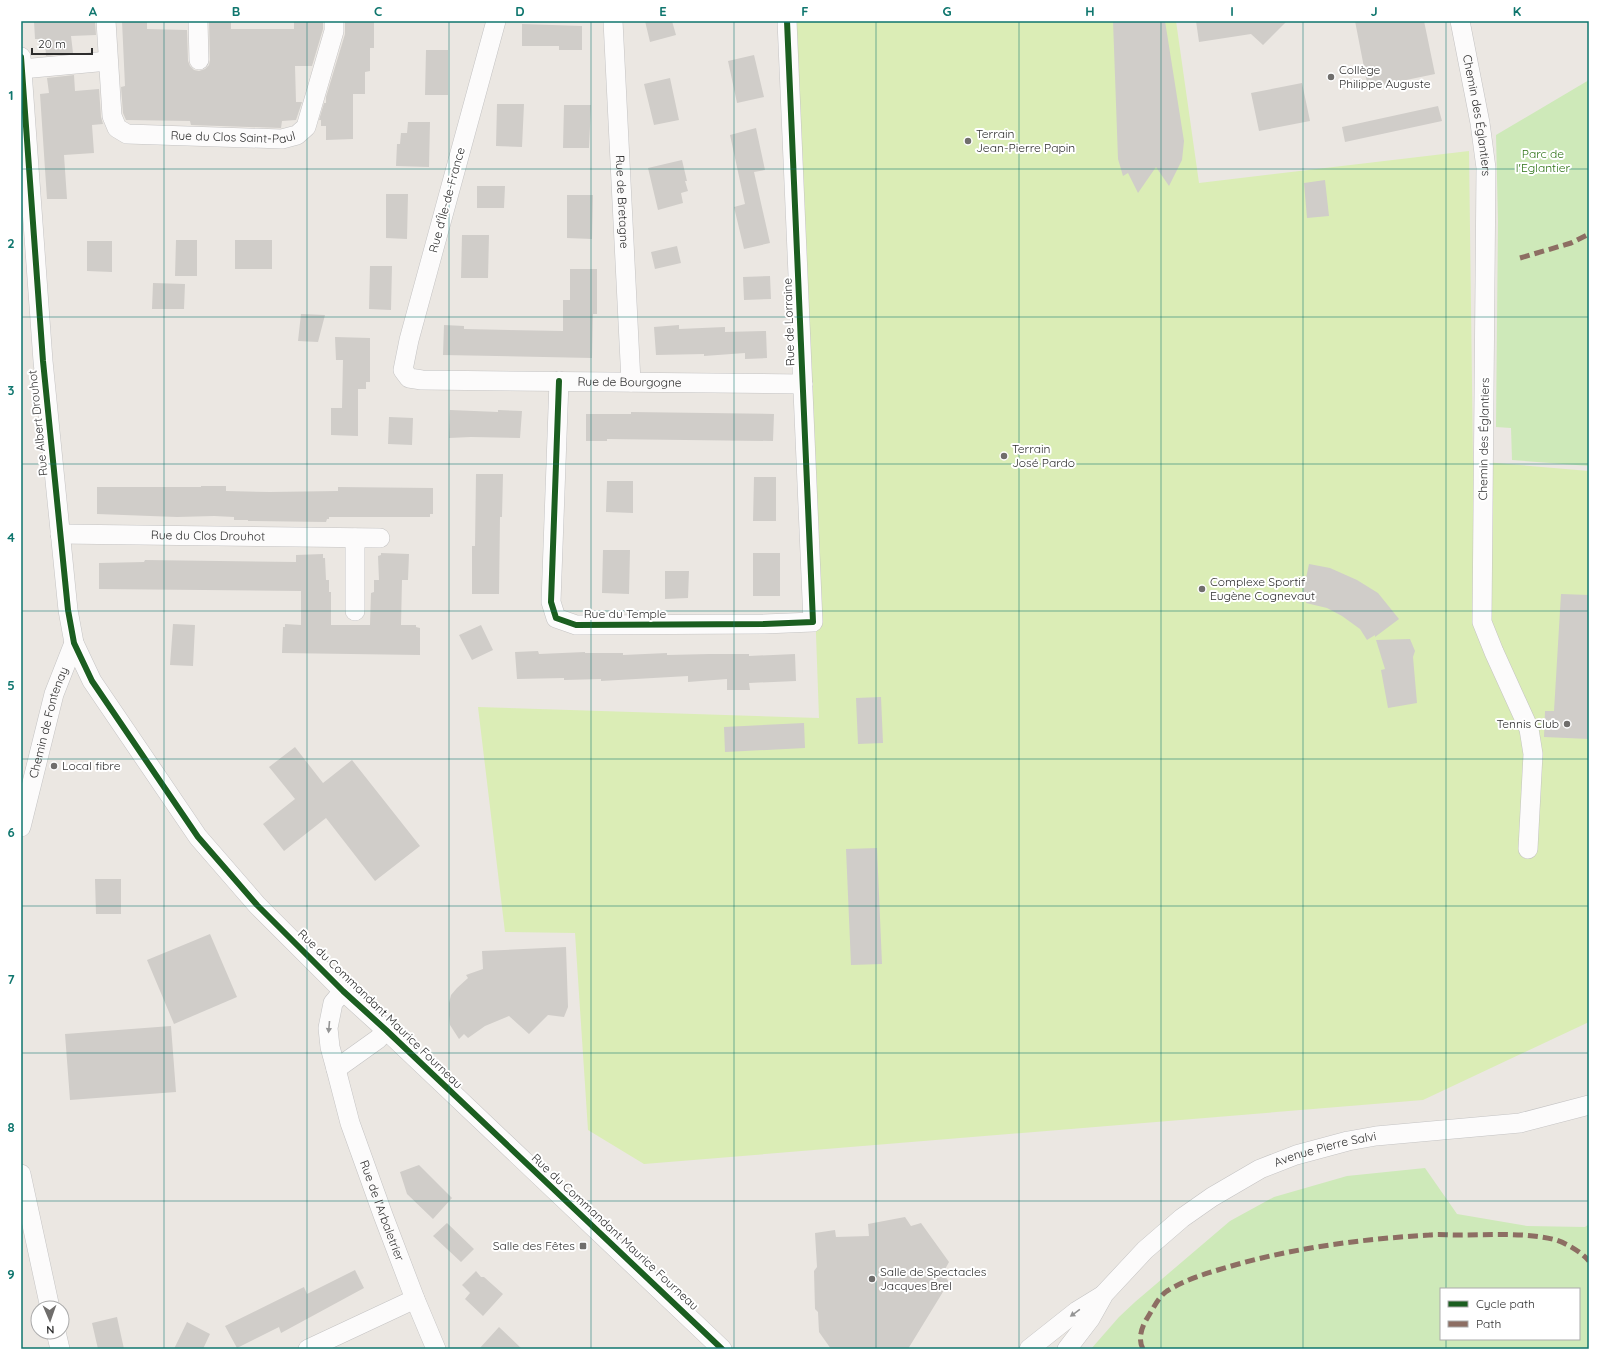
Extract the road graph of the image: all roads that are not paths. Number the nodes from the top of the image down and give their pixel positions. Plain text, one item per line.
1 (106, 21) edge
2 (198, 21) edge
3 (334, 21) edge
4 (496, 21) edge
5 (613, 21) edge
6 (787, 21) edge
7 (1460, 21) edge
8 (199, 60) dead end
9 (108, 61) junction
10 (22, 63) edge
11 (409, 378) joint
12 (559, 382) junction
13 (631, 382) junction
14 (803, 384) junction
15 (60, 534) junction
16 (355, 538) junction
17 (380, 538) dead end
18 (355, 611) dead end
19 (813, 622) joint
20 (74, 643) junction
21 (21, 827) edge
22 (1528, 849) dead end
23 (343, 991) junction
24 (386, 1030) junction
25 (336, 1069) junction
26 (1589, 1105) edge
27 (21, 1174) edge
28 (1104, 1294) junction
29 (415, 1299) junction
30 (48, 1300) edge
31 (308, 1349) edge
32 (436, 1349) edge
33 (722, 1349) edge
34 (1029, 1349) edge
35 (1067, 1349) edge

1 - 9 street, Rue du Clos Saint-Paul
2 - 8 street
3 - 9 street, Rue du Clos Saint-Paul
4 - 11 street, Rue d'Île-de-France
5 - 13 street, Rue de Bretagne
6 - 14 street, Rue de Lorraine
7 - 22 street, Chemin des Églantiers
9 - 10 street
10 - 15 street, Rue Albert Drouhot
11 - 12 street, Rue de Bourgogne
12 - 13 street, Rue de Bourgogne
12 - 19 street, Rue du Temple
13 - 14 street, Rue de Bourgogne
14 - 19 street, Rue de Lorraine
15 - 16 street, Rue du Clos Drouhot
15 - 20 street, Rue Albert Drouhot
16 - 17 street, Rue du Clos Drouhot
16 - 18 street
20 - 21 street, Chemin de Fontenay
20 - 23 street, Rue du Commandant Maurice Fourneau
23 - 24 street, Rue du Commandant Maurice Fourneau
23 -> 25 street, Rue de l'Arbaletrier
24 - 25 street
24 - 33 street, Rue du Commandant Maurice Fourneau
25 - 29 street, Rue de l'Arbaletrier
26 - 28 street, Avenue Pierre Salvi
27 - 30 street
28 -> 34 street, Avenue Pierre Salvi
28 - 35 street, Avenue Pierre Salvi
29 - 31 street
29 - 32 street, Rue de l'Arbaletrier

